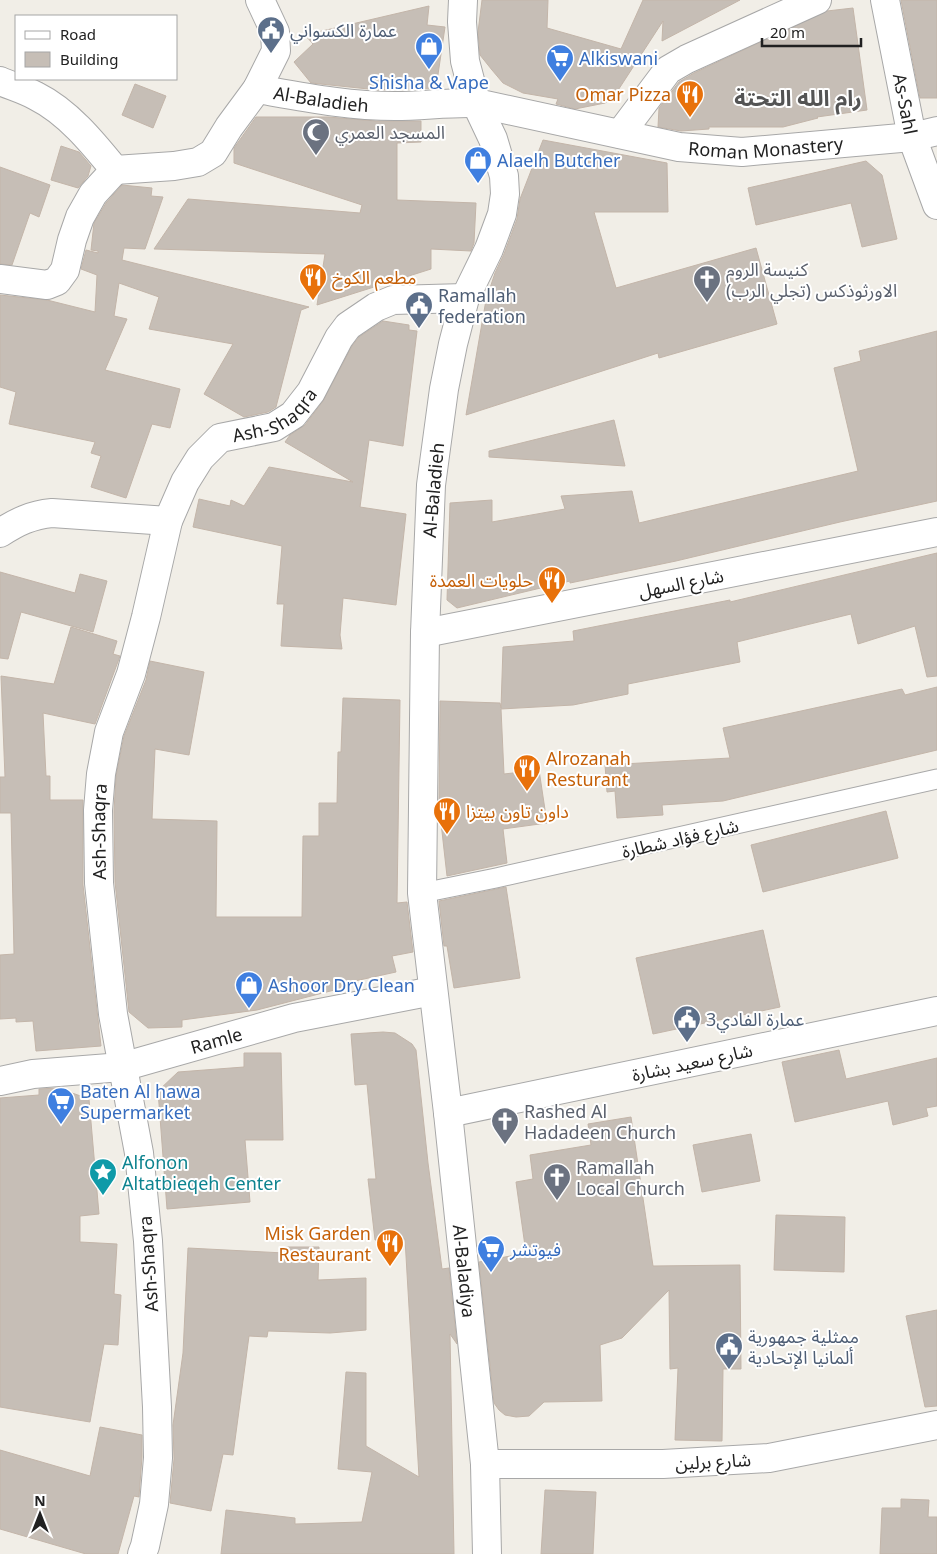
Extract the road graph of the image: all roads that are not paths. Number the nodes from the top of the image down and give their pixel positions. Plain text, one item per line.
1 (260, 0) edge
2 (463, 0) edge
3 (817, 0) edge
4 (885, 0) edge
5 (0, 81) edge
6 (257, 89) junction
7 (476, 103) junction
8 (620, 134) junction
9 (924, 134) edge
10 (115, 170) junction
11 (937, 204) edge
12 (0, 279) edge
13 (465, 298) junction
14 (168, 521) junction
15 (937, 532) edge
16 (0, 533) edge
17 (425, 633) junction
18 (937, 779) edge
19 (422, 893) junction
20 (433, 991) junction
21 (937, 1011) edge
22 (122, 1067) junction
23 (0, 1081) edge
24 (448, 1113) junction
25 (937, 1425) edge
26 (485, 1464) junction
27 (142, 1554) edge
28 (487, 1554) edge

1 - 6 street
2 - 7 street, Al-Baladieh
3 - 8 street
4 - 9 street, As-Sahl
5 - 10 street
6 - 7 street, Al-Baladieh
6 - 10 street
7 - 8 street, Al-Baladieh
7 - 13 street, Al-Baladieh
8 - 9 street, Roman Monastery
9 - 11 street, As-Sahl
10 - 12 street
13 - 14 street, Ash-Shaqra
13 - 17 street, Al-Baladieh
14 - 16 street
14 - 22 street, Ash-Shaqra
15 - 17 street, شارع السهل
17 - 19 street, Al-Baladieh
18 - 19 lane, شارع فؤاد شطارة
19 - 20 street
20 - 22 street, Ramle
20 - 24 street, Al-Baladiya
21 - 24 street, شارع سعيد بشارة
22 - 23 street, Ramle
22 - 27 street, Ash-Shaqra
24 - 26 street, Al-Baladiya
25 - 26 street, شارع برلين
26 - 28 street, Al-Baladiya

